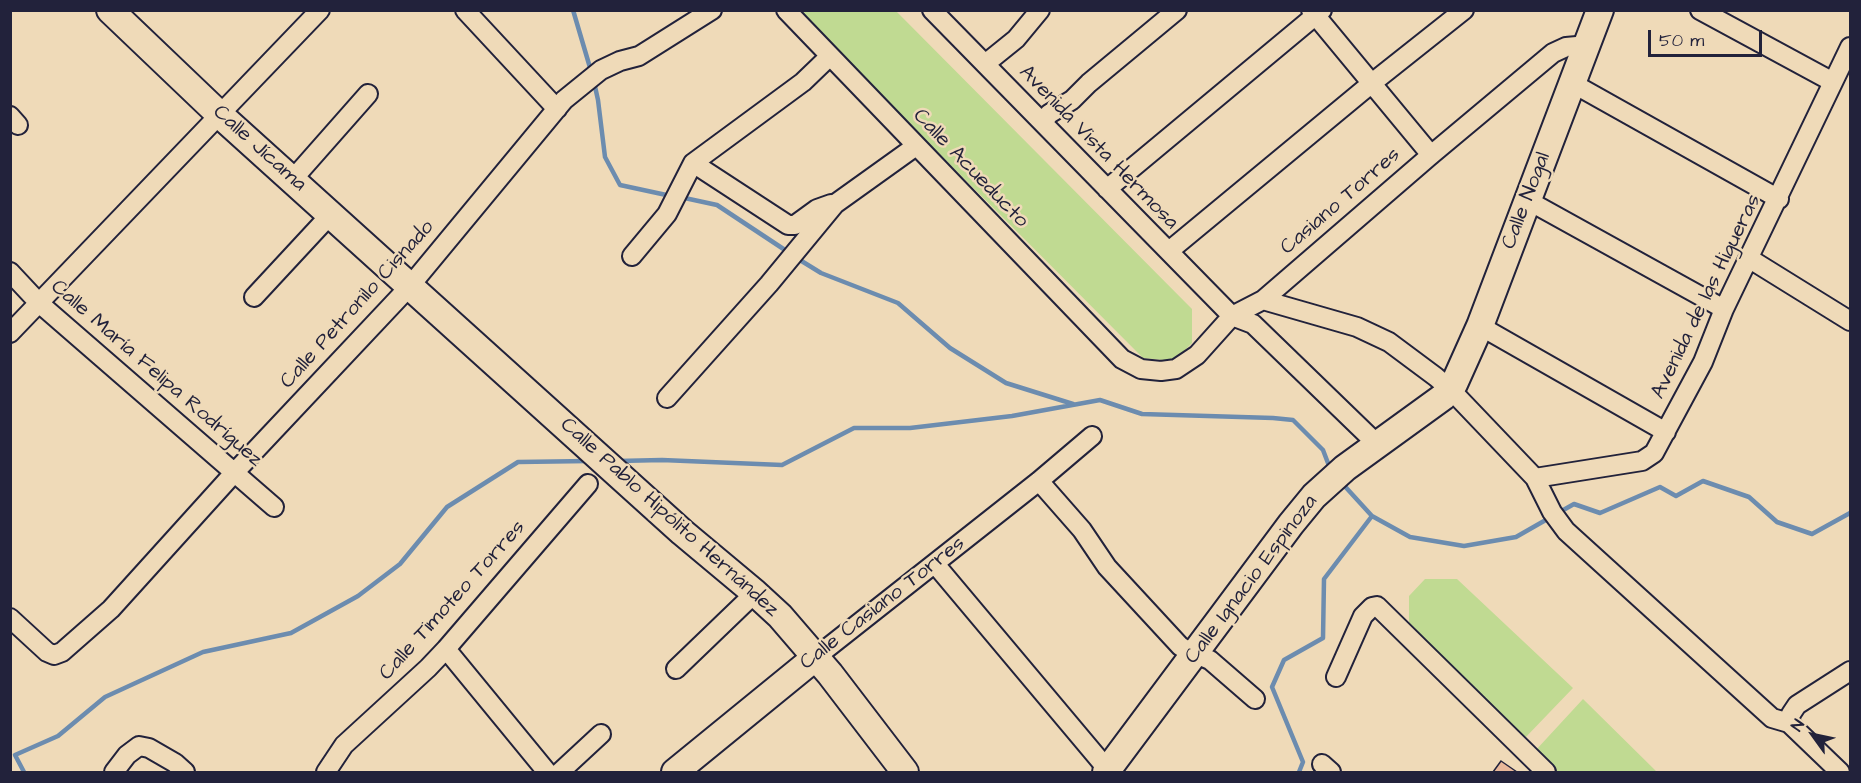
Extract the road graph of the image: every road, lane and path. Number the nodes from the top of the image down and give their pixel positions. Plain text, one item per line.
1 (110, 10) edge
2 (320, 10) edge
3 (465, 10) edge
4 (712, 10) edge
5 (786, 10) edge
6 (932, 10) edge
7 (1040, 10) edge
8 (1177, 10) edge
9 (1464, 10) edge
10 (1599, 10) edge
11 (1700, 10) edge
12 (1316, 12) edge
13 (1851, 47) edge
14 (1585, 49) junction
15 (830, 56) junction
16 (985, 64) junction
17 (1833, 82) junction
18 (1372, 83) junction
19 (1572, 83) junction
20 (368, 94) dead end
21 (557, 109) junction
22 (220, 115) junction
23 (1043, 123) junction
24 (916, 146) junction
25 (1431, 155) junction
26 (693, 163) junction
27 (293, 179) junction
28 (1107, 189) junction
29 (1779, 198) junction
30 (1527, 200) junction
31 (831, 209) junction
32 (331, 214) junction
33 (1169, 251) junction
34 (632, 256) dead end
35 (1750, 259) junction
36 (10, 272) edge
37 (410, 286) junction
38 (254, 297) dead end
39 (1263, 300) junction
40 (39, 303) junction
41 (1725, 309) junction
42 (1232, 316) junction
43 (1851, 321) edge
44 (1480, 326) junction
45 (10, 333) edge
46 (1122, 359) joint
47 (1451, 390) junction
48 (667, 398) dead end
49 (1665, 432) junction
50 (1092, 436) dead end
51 (1378, 445) junction
52 (234, 473) junction
53 (1535, 478) junction
54 (1038, 481) junction
55 (588, 484) dead end
56 (274, 507) dead end
57 (935, 564) junction
58 (755, 593) junction
59 (10, 618) edge
60 (446, 649) junction
61 (1196, 653) junction
62 (816, 657) junction
63 (676, 669) dead end
64 (1851, 670) edge
65 (1336, 676) dead end
66 (1255, 699) dead end
67 (1789, 723) junction
68 (601, 734) dead end
69 (1107, 771) edge
70 (114, 772) edge
71 (185, 772) edge
72 (326, 772) edge
73 (547, 772) edge
74 (560, 772) edge
75 (675, 772) edge
76 (905, 772) edge
77 (1546, 772) edge
78 (1840, 772) edge

1 - 22 street, Calle Jícama
2 - 22 street
3 - 21 street
4 - 21 street, Calle Petronilo Cisnado
5 - 15 street, Calle Acueducto
6 - 16 street, Avenida Vista Hermosa
7 - 16 street
8 - 23 street
9 - 18 street
10 - 14 street, Calle Nogal
11 - 17 street
12 - 18 street
12 - 28 street
13 - 17 street, Avenida de las Higueras
14 - 19 street, Calle Nogal
14 - 25 street, Casiano Torres
15 - 24 street, Calle Acueducto
15 - 26 street
16 - 23 street, Avenida Vista Hermosa
17 - 29 street, Avenida de las Higueras
18 - 25 street
18 - 33 street
19 - 29 street
19 - 30 street, Calle Nogal
20 - 27 street
21 - 37 street, Calle Petronilo Cisnado
22 - 27 street, Calle Jícama
22 - 40 street
23 - 28 street, Avenida Vista Hermosa
24 - 31 street
24 - 46 street, Calle Acueducto
25 - 39 street, Casiano Torres
26 - 31 street
26 - 34 street
27 - 32 street, Calle Jícama
28 - 33 street, Avenida Vista Hermosa
29 - 35 street, Avenida de las Higueras
30 - 41 street
30 - 44 street, Calle Nogal
31 - 48 street
32 - 37 street, Calle Jícama
32 - 38 street
33 - 42 street, Avenida Vista Hermosa
35 - 41 street, Avenida de las Higueras
35 - 43 street
36 - 40 street, Calle María Felipa Rodríguez
37 - 52 street, Calle Petronilo Cisnado
37 - 58 street, Calle Pablo Hipólito Hernández
39 - 42 street, Casiano Torres
39 - 47 street
40 - 45 street
40 - 52 street, Calle María Felipa Rodríguez
41 - 49 street, Avenida de las Higueras
42 - 46 street, Casiano Torres
42 - 51 street, Avenida Vista Hermosa
44 - 47 street, Calle Nogal
44 - 49 street
47 - 51 street, Calle Ignacio Espinoza
47 - 53 street
49 - 53 street, Avenida de las Higueras
50 - 54 street, Calle Casiano Torres
51 - 61 street, Calle Ignacio Espinoza
52 - 56 street, Calle María Felipa Rodríguez
52 - 59 street, Calle Petronilo Cisnado
53 - 67 street
54 - 57 street, Calle Casiano Torres
54 - 61 street
55 - 60 street, Calle Timoteo Torres
57 - 62 street, Calle Casiano Torres
57 - 69 street
58 - 62 street, Calle Pablo Hipólito Hernández
58 - 63 street
60 - 72 street, Calle Timoteo Torres
60 - 73 street
61 - 66 street
61 - 69 street, Calle Ignacio Espinoza
62 - 75 street, Calle Casiano Torres
62 - 76 street, Calle Pablo Hipólito Hernández
64 - 67 street
65 - 77 street
67 - 78 street
68 - 74 street
70 - 71 street

